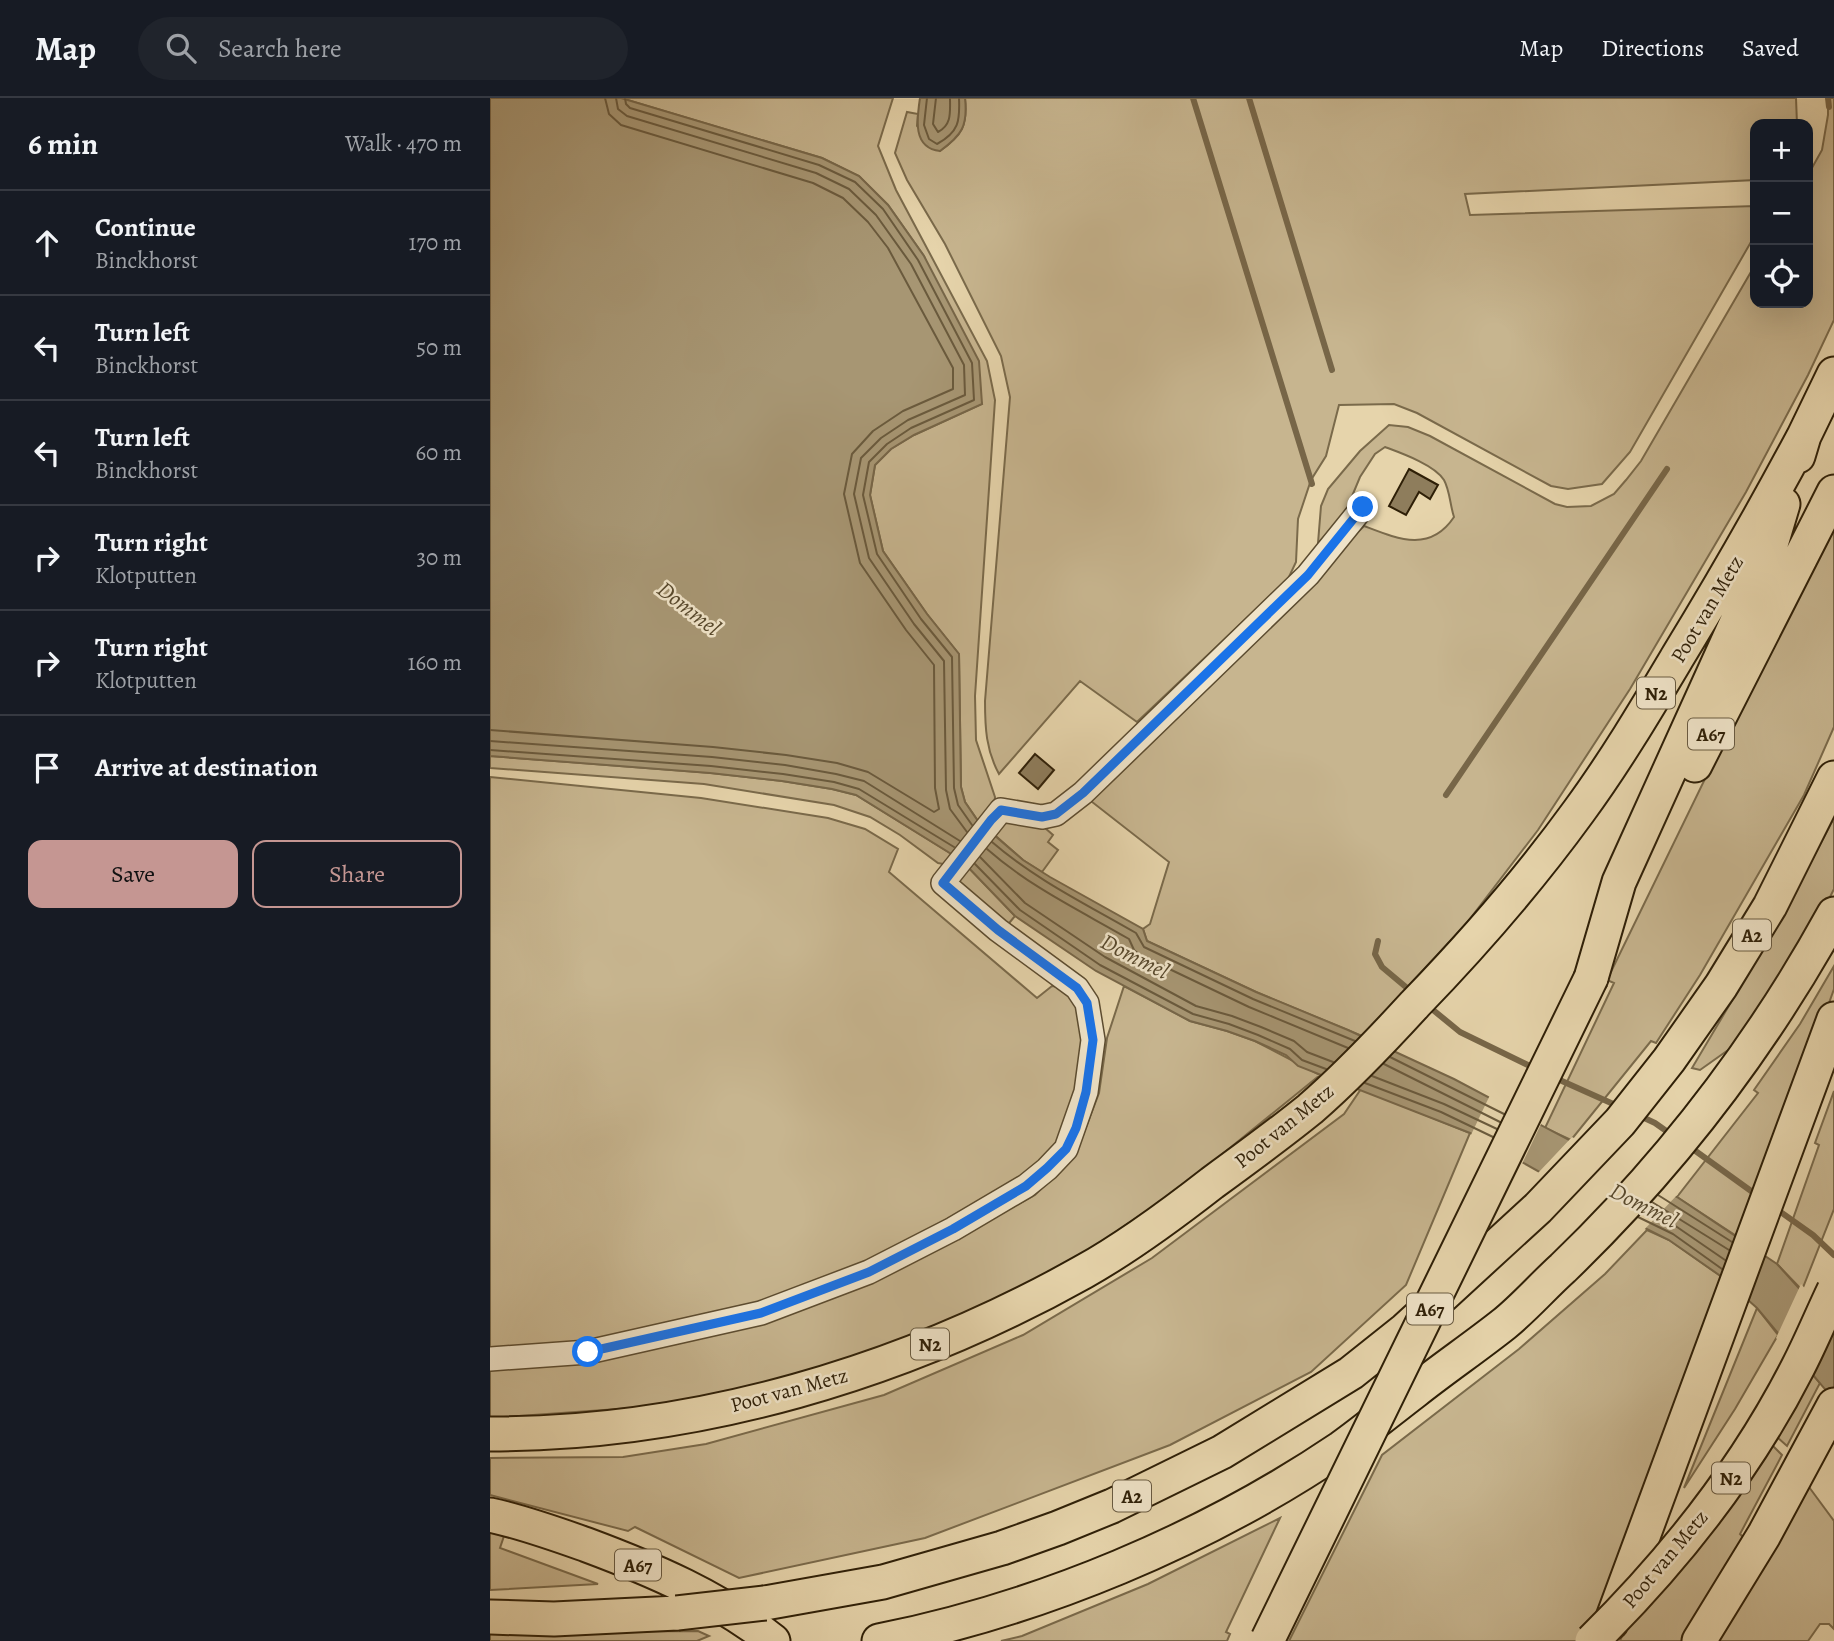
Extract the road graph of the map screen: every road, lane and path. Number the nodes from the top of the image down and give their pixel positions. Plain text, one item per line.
1 (1834, 374) edge
2 (1804, 436) junction
3 (1834, 492) edge
4 (1363, 507) dead end
5 (1834, 778) edge
6 (1834, 914) edge
7 (1591, 978) junction
8 (1834, 1019) edge
9 (1834, 1290) edge
10 (490, 1359) edge
11 (1834, 1405) edge
12 (490, 1434) edge
13 (490, 1515) edge
14 (490, 1617) edge
15 (1268, 1640) edge
16 (773, 1641) edge
17 (879, 1641) edge
18 (1591, 1641) edge
19 (1603, 1641) edge
20 (1699, 1641) edge

1 - 2 highway, N2
2 - 7 highway, N2
2 - 12 highway, Poot van Metz / N2
3 - 7 highway, A67
4 - 10 street
5 - 14 highway, A2, bridge
6 - 17 highway
7 - 15 highway, A67, bridge
8 - 19 highway
9 - 18 highway, Poot van Metz / N2, bridge
11 - 20 highway
13 - 16 highway, A67

